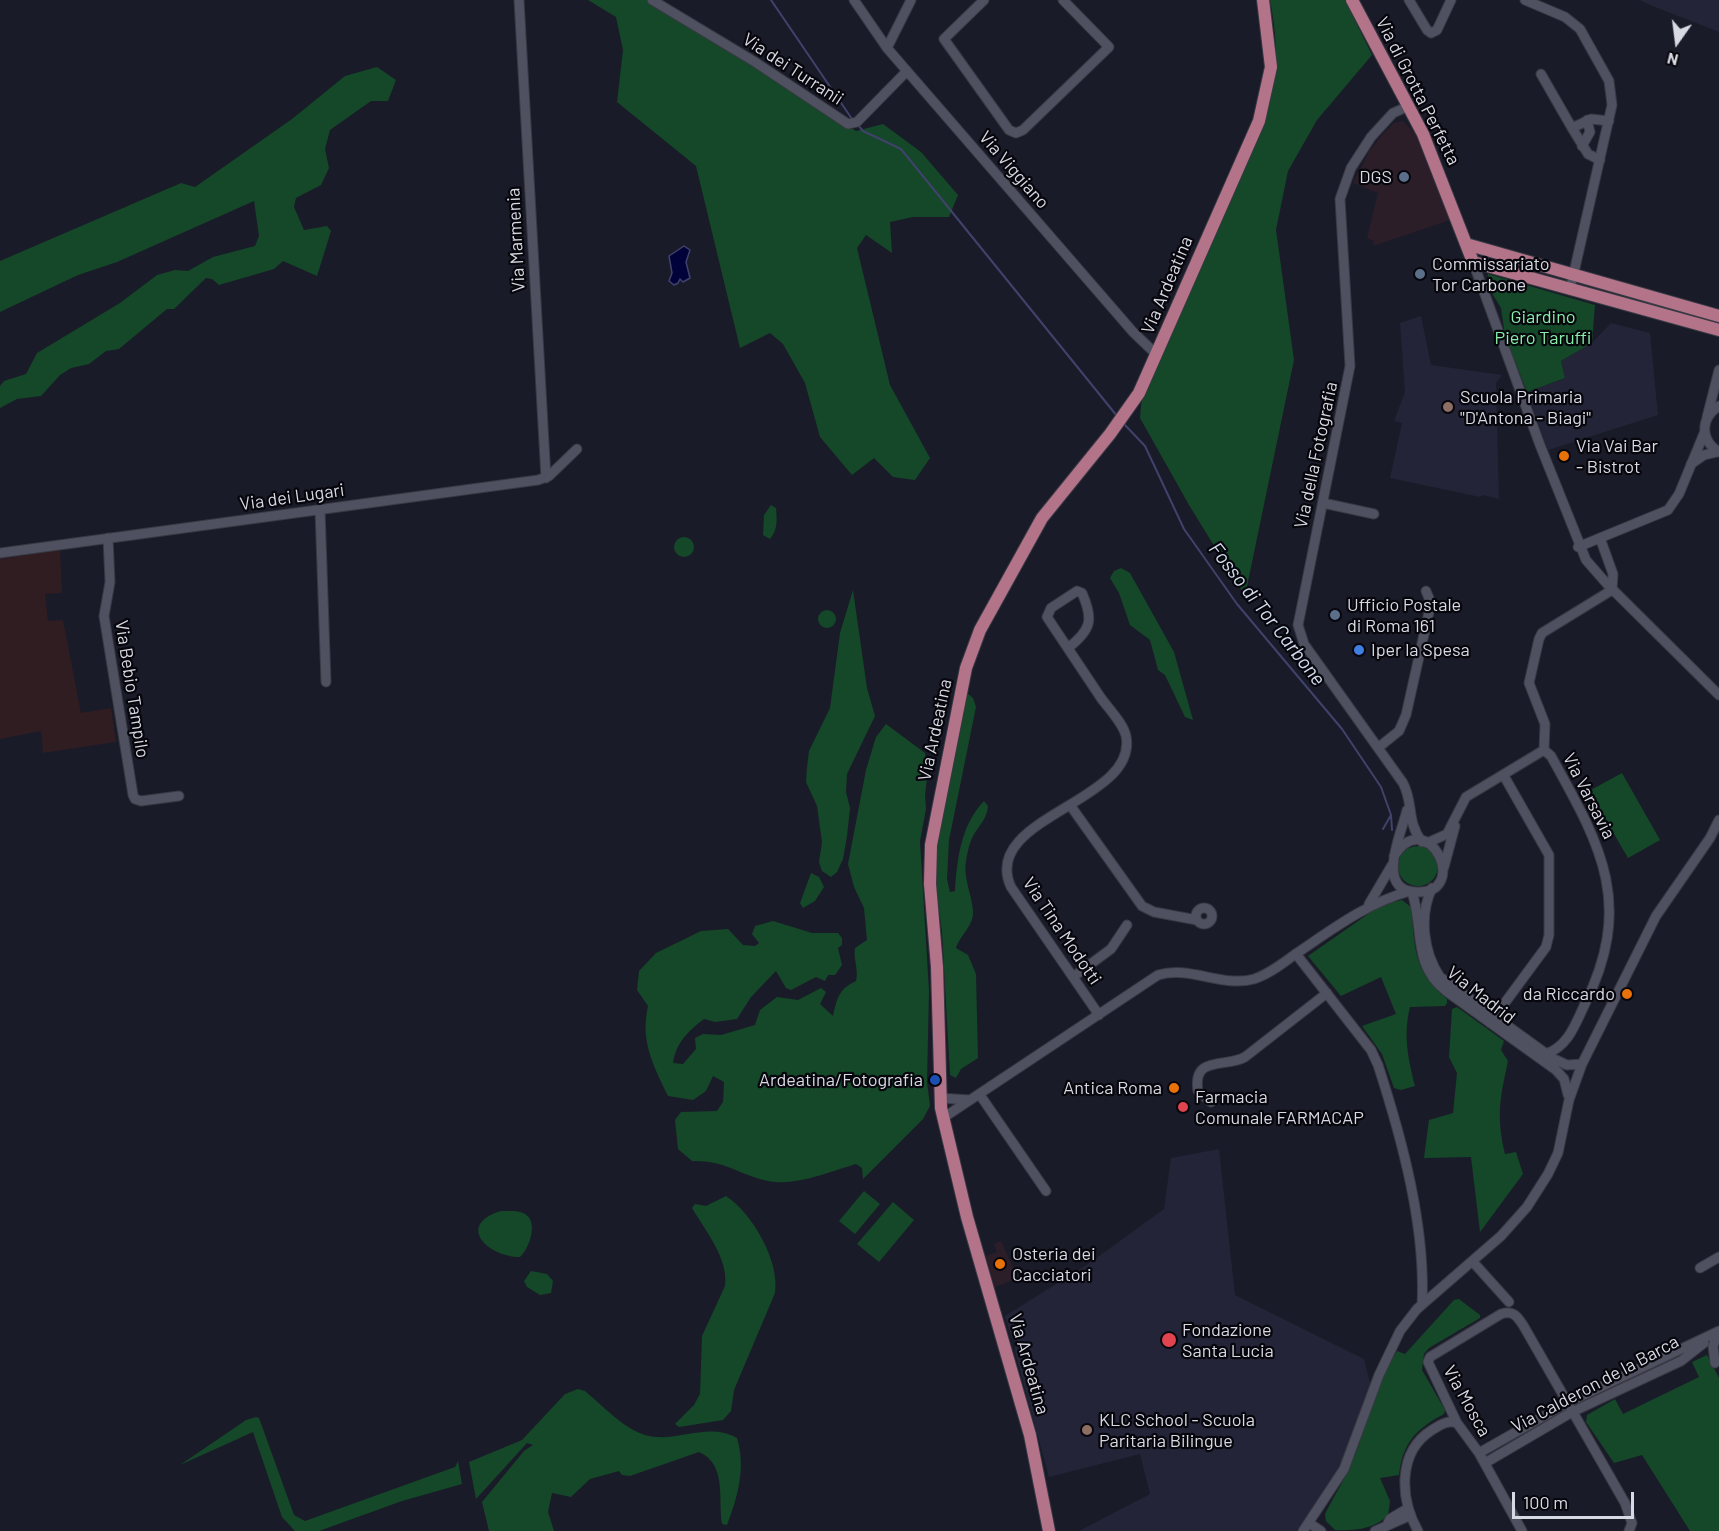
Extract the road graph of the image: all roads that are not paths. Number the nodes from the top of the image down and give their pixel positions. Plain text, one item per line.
1 (519, 0) edge
2 (652, 0) edge
3 (854, 0) edge
4 (911, 0) edge
5 (984, 0) edge
6 (1063, 0) edge
7 (1263, 0) edge
8 (1352, 0) edge
9 (1409, 0) edge
10 (1451, 0) edge
11 (1525, 0) edge
12 (887, 48) junction
13 (907, 71) junction
14 (1541, 74) dead end
15 (1409, 106) junction
16 (1587, 120) junction
17 (1609, 121) junction
18 (1572, 128) junction
19 (1582, 146) junction
20 (1600, 160) junction
21 (1466, 243) junction
22 (1473, 262) junction
23 (1574, 274) junction
24 (1570, 289) junction
25 (1719, 316) edge
26 (1719, 330) edge
27 (1157, 355) junction
28 (1719, 370) edge
29 (1719, 406) edge
30 (1707, 418) junction
31 (1705, 431) junction
32 (577, 449) dead end
33 (1718, 452) edge
34 (1691, 464) junction
35 (546, 478) junction
36 (1323, 503) junction
37 (320, 510) junction
38 (1374, 514) dead end
39 (108, 538) junction
40 (1600, 538) junction
41 (1578, 547) junction
42 (0, 553) edge
43 (1612, 590) junction
44 (1426, 591) dead end
45 (1068, 648) junction
46 (326, 682) dead end
47 (1719, 695) edge
48 (1378, 747) junction
49 (1544, 750) junction
50 (1504, 776) junction
51 (179, 796) dead end
52 (1408, 802) junction
53 (1070, 805) junction
54 (1719, 820) edge
55 (1455, 821) junction
56 (1425, 842) junction
57 (1393, 861) junction
58 (1443, 870) junction
59 (1432, 888) junction
60 (1411, 891) junction
61 (1363, 908) junction
62 (1197, 920) dead end
63 (1127, 926) dead end
64 (1296, 954) junction
65 (1073, 977) junction
66 (1327, 993) junction
67 (1099, 1015) junction
68 (1492, 1020) junction
69 (1511, 1034) junction
70 (1546, 1054) junction
71 (1582, 1064) junction
72 (980, 1095) junction
73 (940, 1098) junction
74 (970, 1100) junction
75 (1569, 1100) junction
76 (1211, 1102) dead end
77 (943, 1118) junction
78 (1046, 1191) dead end
79 (1719, 1257) edge
80 (1473, 1262) junction
81 (1700, 1268) dead end
82 (1509, 1302) dead end
83 (1422, 1305) junction
84 (1718, 1331) edge
85 (1715, 1363) dead end
86 (1570, 1408) junction
87 (1457, 1423) junction
88 (1479, 1453) junction
89 (1485, 1462) junction
90 (1408, 1512) junction
91 (1306, 1527) edge
92 (1389, 1528) edge
93 (1049, 1531) edge
94 (1321, 1531) edge
95 (1376, 1531) edge
96 (1418, 1531) edge
97 (1522, 1531) edge
98 (1629, 1531) edge

1 - 35 street, Via Marmenia
2 - 13 street, Via dei Turranii
3 - 12 street, Via Viggiano
4 - 12 street
5 - 6 street
7 - 27 main road, Via Ardeatina
8 - 15 main road, Via di Grotta Perfetta
9 - 10 street
11 - 17 street
12 - 13 street, Via Viggiano
13 - 27 street, Via Viggiano
14 - 18 street
15 - 21 main road, Via di Grotta Perfetta
15 - 36 street, Via della Fotografia
16 - 17 street
16 - 18 street
16 - 19 street
17 - 20 street
18 - 19 street
19 - 20 street
20 - 23 street
21 - 22 main road, Via di Grotta Perfetta
21 - 23 main road
22 - 24 main road
22 - 41 street, Via di Grotta Perfetta
23 - 24 street
23 - 25 main road
24 - 26 main road
27 - 73 main road, Via Ardeatina
28 - 30 street
29 - 30 street
30 - 31 street
31 - 33 street
31 - 34 street
32 - 35 street
33 - 34 street
34 - 40 street
35 - 37 street, Via dei Lugari
36 - 38 street
36 - 48 street, Via della Fotografia
37 - 39 street, Via dei Lugari
37 - 46 street
39 - 42 street, Via dei Lugari
39 - 51 street, Via Bebio Tampilo
40 - 41 street
40 - 43 street
41 - 43 street, Via di Grotta Perfetta
43 - 47 street, Via di Grotta Perfetta
43 - 49 street
44 - 48 street
45 - 45 street, Via Tina Modotti
45 - 53 street, Via Tina Modotti
48 - 52 street, Via della Fotografia
49 - 50 street
49 - 70 street, Via Varsavia
50 - 55 street
50 - 68 street
52 - 56 street, Via della Fotografia
52 - 57 street
53 - 62 street
53 - 65 street, Via Tina Modotti
54 - 71 street
55 - 56 street
55 - 58 street
56 - 57 street
56 - 58 street
57 - 60 street
57 - 61 street
58 - 59 street
59 - 60 street
59 - 68 street, Via Madrid
60 - 61 street
60 - 68 street, Via Madrid
61 - 64 street
63 - 65 street
64 - 66 street
64 - 67 street
65 - 67 street, Via Tina Modotti
66 - 76 street
66 - 83 street
67 - 72 street
68 - 69 street, Via Madrid
69 - 70 street, Via Madrid
69 - 75 street, Via Madrid
70 - 71 street, Via Madrid
71 - 75 street
72 - 74 street
72 - 78 street
73 - 74 street
73 - 77 main road, Via Ardeatina
74 - 77 street
75 - 80 street
77 - 93 main road, Via Ardeatina
79 - 81 street
80 - 82 street
80 - 83 street
83 - 91 street
84 - 85 street
84 - 86 street, Via Calderon de la Barca
86 - 87 street, Via Mosca
86 - 88 street, Via Calderon de la Barca
86 - 89 street, Via Calderon de la Barca
86 - 98 street
87 - 88 street, Via Mosca
87 - 90 street
88 - 89 street, Via Mosca
89 - 97 street, Via Mosca
90 - 92 street
90 - 96 street
91 - 94 street
92 - 95 street

